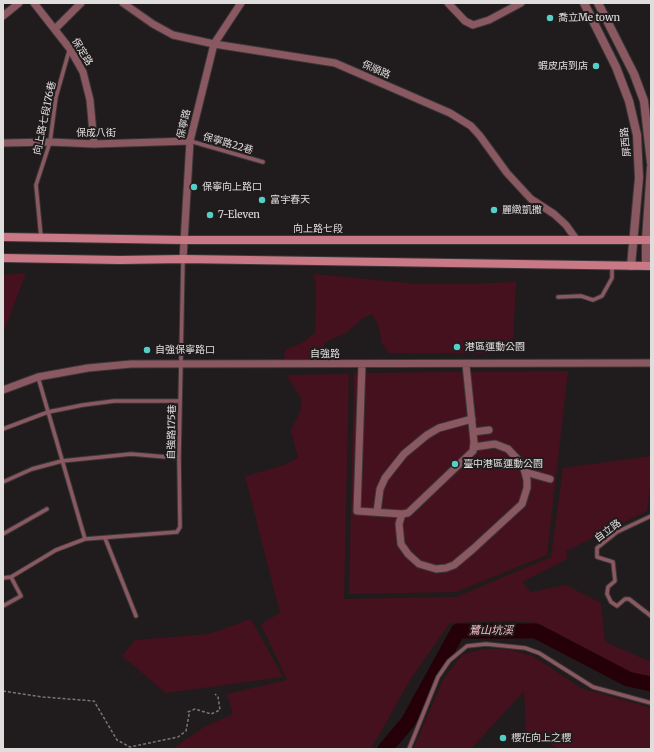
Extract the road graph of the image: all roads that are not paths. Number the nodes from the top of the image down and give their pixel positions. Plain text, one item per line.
1 (19, 3) edge
2 (34, 3) edge
3 (81, 3) edge
4 (123, 3) edge
5 (241, 3) edge
6 (448, 3) edge
7 (521, 3) edge
8 (584, 3) edge
9 (598, 3) edge
10 (3, 16) edge
11 (55, 29) junction
12 (214, 44) junction
13 (70, 49) junction
14 (644, 101) junction
15 (651, 114) edge
16 (190, 141) junction
17 (50, 142) junction
18 (3, 143) edge
19 (94, 144) junction
20 (263, 162) dead end
21 (651, 163) edge
22 (651, 167) edge
23 (3, 237) edge
24 (41, 237) junction
25 (576, 239) junction
26 (183, 240) junction
27 (648, 240) edge
28 (634, 241) junction
29 (3, 258) edge
30 (183, 259) junction
31 (612, 266) junction
32 (631, 266) junction
33 (648, 266) edge
34 (558, 297) dead end
35 (182, 363) junction
36 (651, 363) edge
37 (362, 364) junction
38 (466, 365) junction
39 (38, 377) junction
40 (3, 390) edge
41 (180, 401) junction
42 (48, 412) junction
43 (472, 419) junction
44 (3, 429) edge
45 (489, 430) dead end
46 (473, 432) junction
47 (474, 447) junction
48 (179, 458) junction
49 (62, 461) junction
50 (525, 472) junction
51 (550, 479) dead end
52 (3, 482) edge
53 (48, 509) dead end
54 (377, 512) junction
55 (402, 514) junction
56 (651, 516) edge
57 (3, 534) edge
58 (105, 538) junction
59 (85, 539) junction
60 (11, 577) junction
61 (3, 578) edge
62 (3, 606) edge
63 (136, 616) dead end
64 (651, 616) edge
65 (651, 702) edge
66 (409, 749) edge

1 - 10 street
2 - 11 street, 保定路
3 - 11 street
4 - 12 street, 保順路
5 - 12 street, 保寧路
6 - 7 street
8 - 28 street, 屏西路
9 - 14 street
11 - 13 street, 保定路
12 - 16 street, 保寧路
12 - 25 street, 保順路
13 - 17 lane, 向上路七段176巷
13 - 19 street, 保定路
14 - 15 street
14 - 21 street
16 - 19 street, 保成八街
16 - 20 lane, 保寧路22巷
16 - 26 street, 保寧路
17 - 18 street, 保成八街
17 - 19 street, 保成八街
17 - 24 lane, 向上路七段176巷
22 - 27 street
23 - 24 main road, 向上路七段
24 - 26 main road, 向上路七段
25 - 26 main road, 向上路七段
25 - 28 main road, 向上路七段
26 - 30 street, 保寧路
27 - 28 main road, 向上路七段
27 - 33 street
28 - 32 street, 屏西路
29 - 30 main road
30 - 31 main road
30 - 35 lane, 自強路175巷
31 - 32 main road
31 - 34 lane
32 - 33 main road
35 - 37 street, 自強路
35 - 39 street, 自強路
35 - 41 lane, 自強路175巷
36 - 38 street, 自強路
37 - 38 street, 自強路
37 - 54 street
38 - 43 street
39 - 40 street, 自強路
39 - 42 lane
41 - 42 lane
41 - 48 lane, 自強路175巷
42 - 44 lane
42 - 49 lane
43 - 46 street
43 - 54 street
45 - 46 street
46 - 47 street
47 - 50 street
47 - 55 street
48 - 49 lane
48 - 58 lane, 自強路175巷
49 - 52 lane
49 - 59 lane
50 - 51 street
50 - 55 street
53 - 57 lane
54 - 55 street
56 - 64 lane, 自立路
58 - 59 lane, 自強路175巷
58 - 63 lane
59 - 60 lane, 自強路175巷
60 - 61 lane
60 - 62 lane
65 - 66 lane

